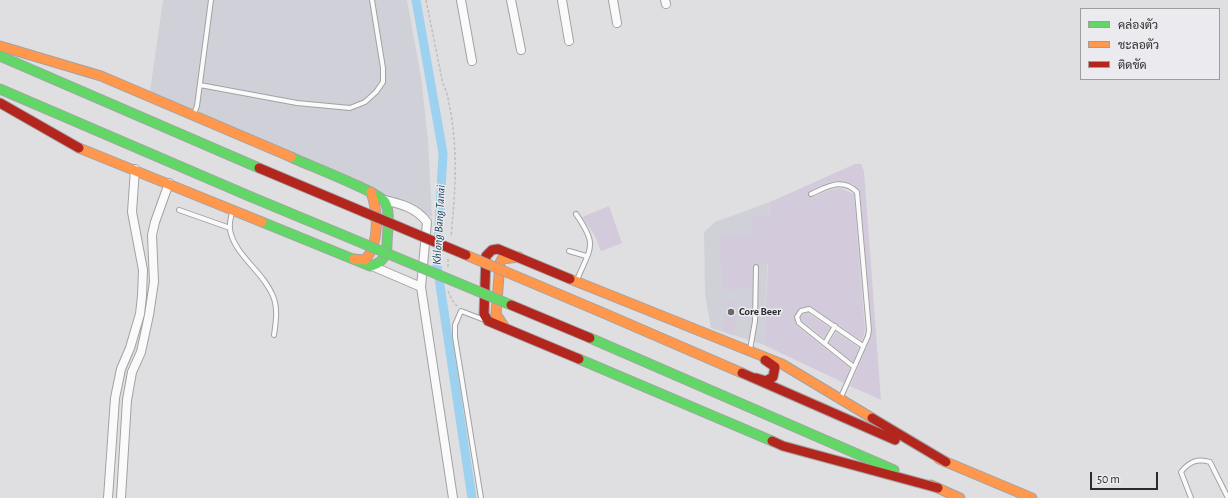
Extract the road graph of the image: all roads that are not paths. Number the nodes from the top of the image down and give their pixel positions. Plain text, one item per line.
1 (211, 0) edge
2 (372, 0) edge
3 (460, 0) edge
4 (511, 0) edge
5 (562, 0) edge
6 (613, 0) edge
7 (617, 23) dead end
8 (569, 41) dead end
9 (0, 46) edge
10 (521, 50) dead end
11 (0, 56) edge
12 (472, 61) dead end
13 (200, 85) junction
14 (0, 89) edge
15 (129, 90) junction
16 (0, 103) edge
17 (120, 109) junction
18 (193, 117) junction
19 (92, 129) junction
20 (82, 148) junction
21 (135, 169) junction
22 (169, 183) junction
23 (371, 192) junction
24 (811, 194) dead end
25 (384, 200) junction
26 (233, 209) junction
27 (179, 210) dead end
28 (576, 214) dead end
29 (230, 228) junction
30 (137, 235) junction
31 (152, 235) junction
32 (569, 251) dead end
33 (586, 256) junction
34 (521, 257) junction
35 (352, 258) junction
36 (370, 266) junction
37 (756, 267) dead end
38 (576, 282) junction
39 (421, 287) junction
40 (488, 321) junction
41 (835, 326) junction
42 (505, 328) junction
43 (274, 335) dead end
44 (824, 343) junction
45 (864, 346) junction
46 (754, 354) junction
47 (854, 367) junction
48 (121, 369) junction
49 (132, 372) junction
50 (752, 377) junction
51 (840, 399) junction
52 (767, 414) junction
53 (759, 434) junction
54 (946, 462) junction
55 (938, 488) junction
56 (108, 498) edge
57 (121, 498) edge
58 (453, 498) edge
59 (481, 498) edge
60 (960, 498) edge
61 (1032, 498) edge
62 (1191, 498) edge
63 (1228, 498) edge

1 - 13 lane
2 - 13 lane
3 - 12 street
4 - 10 street
5 - 8 street
6 - 7 street
9 - 15 main road
11 - 17 main road
13 - 18 lane
14 - 19 main road
15 - 17 main road
15 - 18 main road
16 - 20 main road
17 - 50 main road, bridge
18 - 23 main road
19 - 20 main road
19 - 52 main road, bridge
20 - 21 main road
21 - 22 main road
21 - 30 street
22 - 26 main road
22 - 31 street
23 - 25 main road
23 - 35 main road
24 - 45 lane
25 - 36 main road
25 - 39 street
26 - 29 lane
26 - 35 main road
27 - 29 lane
28 - 33 lane
29 - 43 lane
30 - 31 street
30 - 48 street
31 - 49 street
32 - 33 lane
33 - 38 lane
34 - 38 main road
34 - 40 main road
34 - 42 main road
35 - 36 main road
36 - 39 street
37 - 46 lane
38 - 46 main road
39 - 58 street
40 - 42 main road
40 - 59 lane
41 - 44 lane
41 - 44 lane
41 - 45 lane
42 - 53 main road
44 - 47 lane
45 - 47 lane
46 - 50 main road
46 - 51 main road
47 - 51 lane
48 - 49 street
48 - 56 street
49 - 57 street
50 - 54 main road
51 - 54 main road
52 - 53 main road
52 - 55 main road
53 - 55 main road
54 - 61 main road
55 - 60 main road
62 - 63 lane

